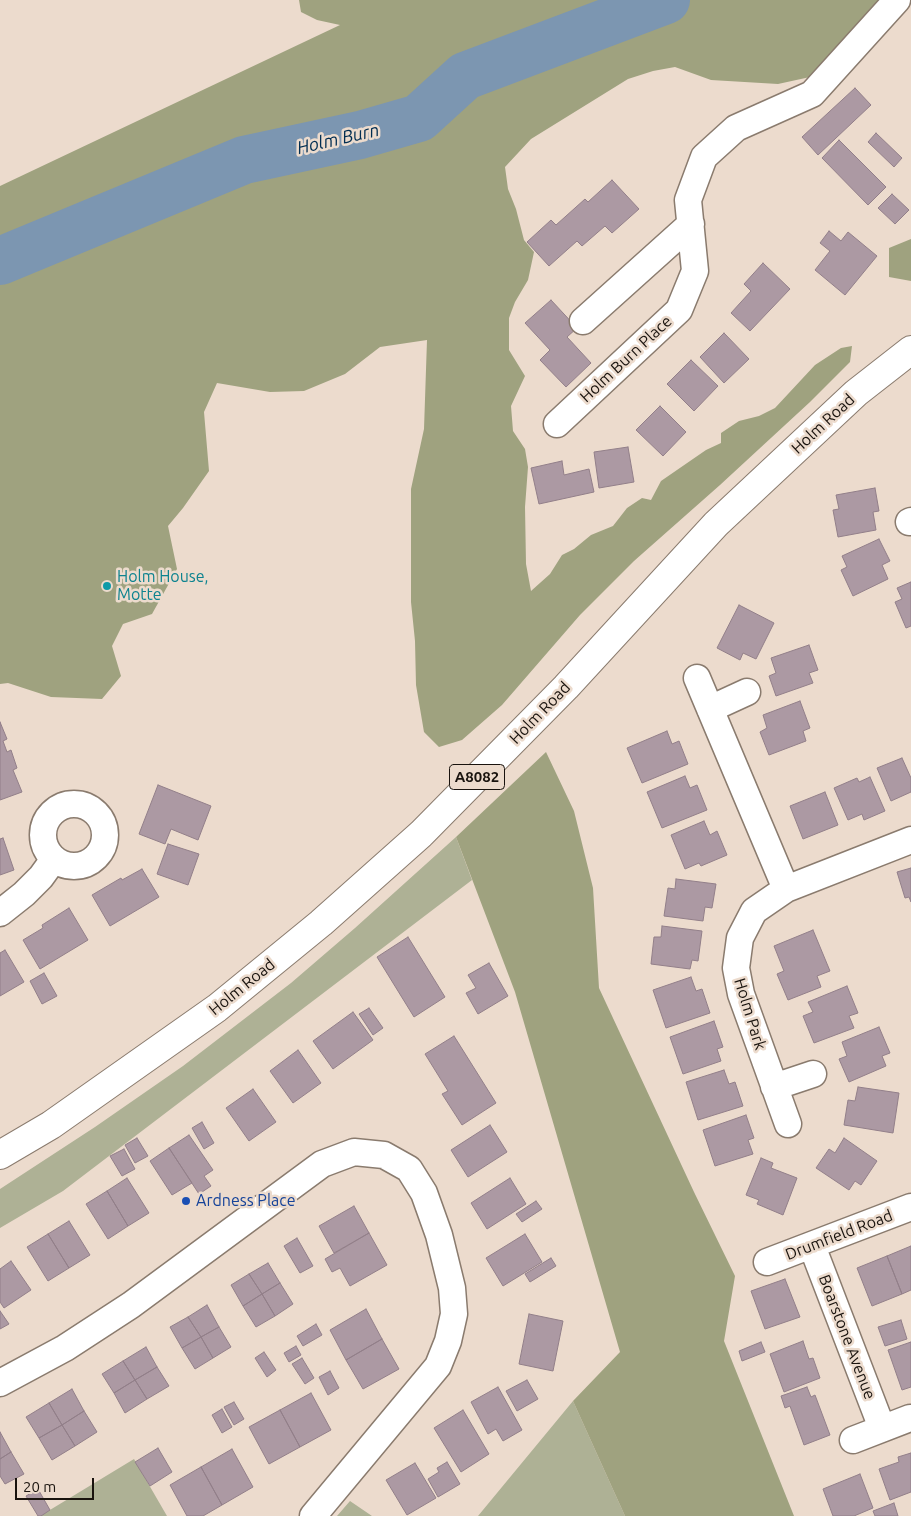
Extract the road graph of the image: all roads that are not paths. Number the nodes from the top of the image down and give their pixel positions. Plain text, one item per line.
1 (897, 0) edge
2 (690, 224) junction
3 (583, 322) dead end
4 (911, 350) edge
5 (557, 424) dead end
6 (697, 678) dead end
7 (748, 692) dead end
8 (710, 709) junction
9 (911, 840) edge
10 (54, 859) dead end
11 (786, 889) junction
12 (0, 913) edge
13 (813, 1074) dead end
14 (774, 1087) junction
15 (788, 1124) dead end
16 (0, 1155) edge
17 (911, 1207) edge
18 (812, 1246) junction
19 (767, 1262) dead end
20 (0, 1383) edge
21 (910, 1418) dead end
22 (882, 1428) junction
23 (853, 1440) dead end
24 (312, 1516) edge

1 - 2 street, Holm Burn Place
2 - 3 street
2 - 5 street, Holm Burn Place
4 - 16 main road, Holm Road / A8082
6 - 8 street
7 - 8 street
8 - 11 street
9 - 11 street, Holm Park
10 - 12 street
11 - 14 street, Holm Park
13 - 14 street
14 - 15 street, Holm Park
17 - 18 street, Drumfield Road
18 - 19 street, Drumfield Road
18 - 22 street, Boarstone Avenue
20 - 24 street
21 - 22 street
22 - 23 street

